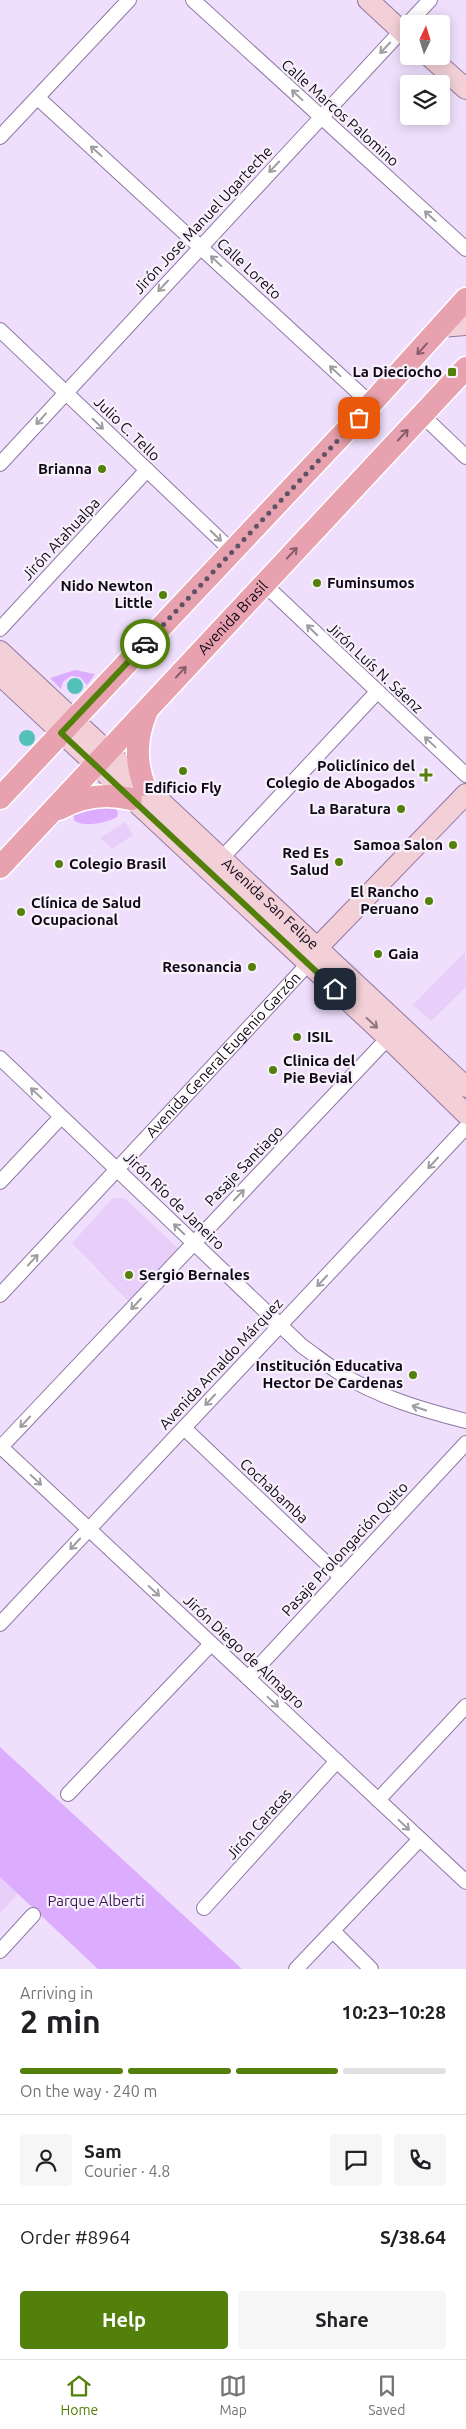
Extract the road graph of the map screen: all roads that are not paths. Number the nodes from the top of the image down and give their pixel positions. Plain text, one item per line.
1 (129, 0) edge
2 (193, 0) edge
3 (368, 0) edge
4 (430, 0) edge
5 (419, 15) edge
6 (400, 29) edge
7 (400, 39) edge
8 (439, 65) edge
9 (466, 90) edge
10 (38, 98) junction
11 (320, 117) junction
12 (0, 137) edge
13 (201, 246) junction
14 (466, 249) edge
15 (466, 299) edge
16 (466, 324) edge
17 (441, 327) junction
18 (0, 330) edge
19 (466, 368) edge
20 (65, 392) junction
21 (371, 404) junction
22 (422, 415) junction
23 (466, 457) edge
24 (0, 464) edge
25 (147, 470) junction
26 (232, 552) junction
27 (263, 583) junction
28 (0, 629) edge
29 (0, 650) edge
30 (0, 675) edge
31 (376, 692) junction
32 (148, 708) junction
33 (67, 726) junction
34 (102, 759) junction
35 (466, 775) edge
36 (137, 792) junction
37 (466, 794) edge
38 (0, 798) edge
39 (50, 815) junction
40 (222, 858) junction
41 (0, 867) edge
42 (313, 956) junction
43 (388, 1038) junction
44 (0, 1058) edge
45 (466, 1087) edge
46 (466, 1114) edge
47 (61, 1117) junction
48 (466, 1127) edge
49 (117, 1169) junction
50 (0, 1182) edge
51 (194, 1243) junction
52 (0, 1295) edge
53 (280, 1326) junction
54 (466, 1421) edge
55 (184, 1428) junction
56 (466, 1443) edge
57 (1, 1447) edge
58 (89, 1529) junction
59 (341, 1577) junction
60 (0, 1624) edge
61 (211, 1644) junction
62 (248, 1678) junction
63 (466, 1706) edge
64 (337, 1762) junction
65 (68, 1794) dead end
66 (378, 1800) junction
67 (420, 1839) junction
68 (466, 1882) edge
69 (204, 1908) dead end
70 (33, 1915) dead end
71 (333, 1931) junction
72 (0, 1950) edge
73 (296, 1969) edge
74 (371, 1969) edge

1 - 10 street
11 -> 2 street, Calle Marcos Palomino
3 - 6 main road
4 - 5 street, Jirón Jose Manuel Ugarteche
7 -> 11 street, Jirón Jose Manuel Ugarteche
8 - 9 main road
10 - 12 street
13 -> 10 street, Calle Loreto
11 -> 13 street, Jirón Jose Manuel Ugarteche
14 -> 11 street, Calle Marcos Palomino
13 -> 20 street, Jirón Jose Manuel Ugarteche
21 -> 13 street, Calle Loreto
15 - 17 main road
16 - 17 main road
17 -> 21 main road
18 - 20 street, Julio C. Tello
19 - 22 main road, Avenida Brasil
20 -> 24 street, Jirón Jose Manuel Ugarteche
20 -> 25 street, Julio C. Tello
21 - 26 main road
22 - 23 street
27 -> 22 main road, Avenida Brasil
25 -> 26 street, Julio C. Tello
25 - 28 street, Jirón Atahualpa
26 - 33 main road
31 -> 27 street, Jirón Luís N. Sáenz
32 -> 27 main road, Avenida Brasil
29 - 33 main road
30 - 33 main road
35 -> 31 street, Jirón Luís N. Sáenz
31 - 40 street
32 - 34 main road, Avenida Brasil
32 - 36 main road
33 - 34 main road, Avenida San Felipe
33 - 38 main road
34 - 36 main road, Avenida San Felipe
34 - 39 main road, Avenida Brasil
36 - 39 main road
36 - 40 main road, Avenida San Felipe
36 - 42 main road, Avenida San Felipe
37 - 42 main road, Avenida General Eugenio Garzón
39 - 41 main road, Avenida Brasil
40 - 42 main road, Avenida San Felipe
42 -> 43 main road, Avenida San Felipe
42 - 45 main road, Avenida San Felipe
42 - 49 street, Avenida General Eugenio Garzón
43 - 46 main road, Avenida San Felipe
51 -> 43 street, Pasaje Santiago
47 -> 44 street, Jirón Río de Janeiro
47 - 49 street, Jirón Río de Janeiro
47 - 50 street
48 -> 53 street, Avenida Arnaldo Márquez
51 -> 49 street, Jirón Río de Janeiro
52 -> 49 street, Avenida General Eugenio Garzón
51 - 53 street, Jirón Río de Janeiro
51 -> 57 street, Pasaje Santiago
54 -> 53 street, Jirón Río de Janeiro
53 -> 55 street, Avenida Arnaldo Márquez
55 - 58 street, Avenida Arnaldo Márquez
55 - 59 street, Cochabamba
56 - 59 street, Pasaje Prolongación Quito
57 -> 58 street, Jirón Diego de Almagro
58 -> 60 street, Avenida Arnaldo Márquez
58 -> 61 street, Jirón Diego de Almagro
59 - 62 street, Pasaje Prolongación Quito
61 - 62 street, Jirón Diego de Almagro
61 - 65 street
62 -> 64 street, Jirón Diego de Almagro
63 - 66 street
64 - 66 street, Jirón Diego de Almagro
64 - 69 street, Jirón Caracas
66 -> 67 street, Jirón Diego de Almagro
67 - 68 street, Jirón Diego de Almagro
67 - 71 street
70 - 72 street
71 - 73 street
71 - 74 street

